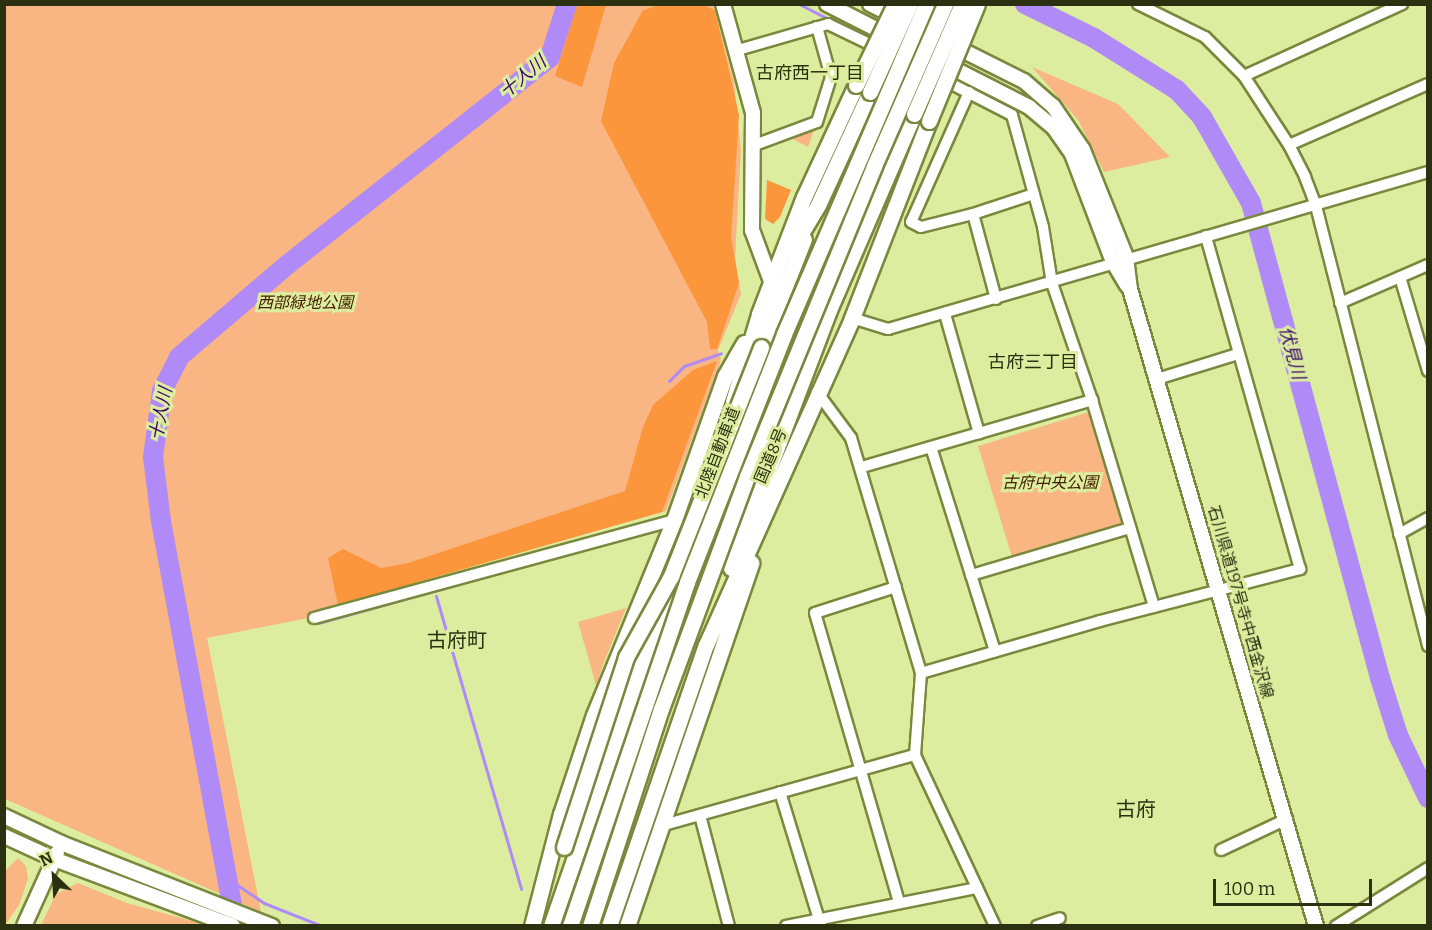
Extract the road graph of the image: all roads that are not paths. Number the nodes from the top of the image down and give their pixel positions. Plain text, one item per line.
1 (723, 4) edge
2 (827, 4) edge
3 (870, 4) edge
4 (896, 4) edge
5 (910, 4) edge
6 (926, 4) edge
7 (945, 4) edge
8 (962, 4) edge
9 (977, 4) edge
10 (1138, 4) edge
11 (1402, 4) edge
12 (817, 27) junction
13 (738, 50) junction
14 (1244, 75) junction
15 (1428, 84) edge
16 (863, 89) junction
17 (969, 92) junction
18 (1289, 145) junction
19 (752, 146) junction
20 (1428, 172) edge
21 (1034, 194) junction
22 (818, 205) junction
23 (1316, 206) junction
24 (973, 214) junction
25 (1210, 235) junction
26 (1120, 260) junction
27 (1428, 265) edge
28 (849, 268) junction
29 (1400, 277) junction
30 (1052, 283) junction
31 (772, 284) junction
32 (996, 299) junction
33 (1340, 303) junction
34 (759, 314) junction
35 (945, 314) junction
36 (852, 318) junction
37 (1238, 354) junction
38 (1428, 371) edge
39 (1157, 379) junction
40 (817, 392) junction
41 (1092, 400) junction
42 (979, 433) junction
43 (931, 447) junction
44 (861, 467) junction
45 (764, 517) junction
46 (1428, 518) edge
47 (674, 520) junction
48 (1130, 528) junction
49 (1399, 534) junction
50 (971, 575) junction
51 (896, 587) junction
52 (1220, 591) junction
53 (1154, 607) junction
54 (314, 618) dead end
55 (706, 645) junction
56 (1428, 646) edge
57 (995, 651) junction
58 (921, 673) junction
59 (915, 755) junction
60 (861, 770) junction
61 (780, 792) junction
62 (700, 815) junction
63 (4, 816) edge
64 (1287, 819) junction
65 (660, 826) junction
66 (4, 836) edge
67 (61, 843) junction
68 (1221, 850) dead end
69 (54, 859) junction
70 (1428, 868) edge
71 (977, 888) junction
72 (899, 903) junction
73 (1060, 918) dead end
74 (553, 920) edge
75 (820, 922) edge
76 (24, 926) edge
77 (233, 926) edge
78 (272, 926) edge
79 (533, 926) edge
80 (570, 926) edge
81 (590, 926) edge
82 (609, 926) edge
83 (627, 926) edge
84 (729, 926) edge
85 (786, 926) edge
86 (995, 926) edge
87 (1037, 926) edge
88 (1316, 926) edge
89 (1335, 926) edge

1 - 13 main road
2 - 26 main road, 石川県道197号寺中西金沢線
3 - 26 main road, 石川県道197号寺中西金沢線
4 - 16 highway, bridge
5 - 16 highway, bridge
6 - 80 highway, 北陸自動車道, bridge
7 - 81 highway, bridge
8 - 28 highway, bridge
9 - 36 highway, 国道8号, bridge
10 - 14 street
11 - 14 street
12 - 13 street
12 - 17 street
12 - 19 street
13 - 19 main road
14 - 18 street
15 - 18 street
16 - 22 highway
16 - 31 highway
17 - 21 street
17 - 24 street
18 - 23 street
19 - 31 main road
20 - 23 street
21 - 24 street
21 - 30 street
22 - 31 highway
22 - 79 highway, bridge
23 - 25 street
23 - 33 street
24 - 32 street
25 - 26 street
25 - 37 street
26 - 30 street
26 - 39 main road, 石川県道197号寺中西金沢線
27 - 29 street
28 - 36 highway
28 - 55 highway
29 - 33 street
29 - 38 street
30 - 32 street
30 - 41 street
31 - 34 highway
32 - 35 street
33 - 49 street
34 - 47 highway
34 - 74 highway
35 - 36 street
35 - 42 street
36 - 40 highway, 国道8号
37 - 39 street
37 - 52 street
39 - 52 main road, 石川県道197号寺中西金沢線
40 - 44 street
40 - 45 highway, 国道8号
41 - 42 street
41 - 48 street
42 - 43 street
43 - 44 street
43 - 50 street
44 - 51 street
45 - 55 highway, 国道8号
45 - 65 highway
46 - 49 street
47 - 54 street
47 - 79 highway
48 - 50 street
48 - 53 street
49 - 56 street
50 - 57 street
51 - 58 street
51 - 60 street
52 - 53 street
52 - 64 main road, 石川県道197号寺中西金沢線
53 - 57 street
55 - 82 highway, 国道8号
57 - 58 street
58 - 59 street
59 - 60 street
59 - 71 street
60 - 61 street
60 - 72 street
61 - 62 street
61 - 75 street
62 - 65 street
62 - 84 street
63 - 67 main road
64 - 68 street
64 - 88 main road, 石川県道197号寺中西金沢線
65 - 83 highway
66 - 69 main road
67 - 69 main road
67 - 78 main road
69 - 76 main road
69 - 77 main road
70 - 89 street
71 - 72 street
71 - 86 street
72 - 75 street
73 - 87 street
75 - 85 street

